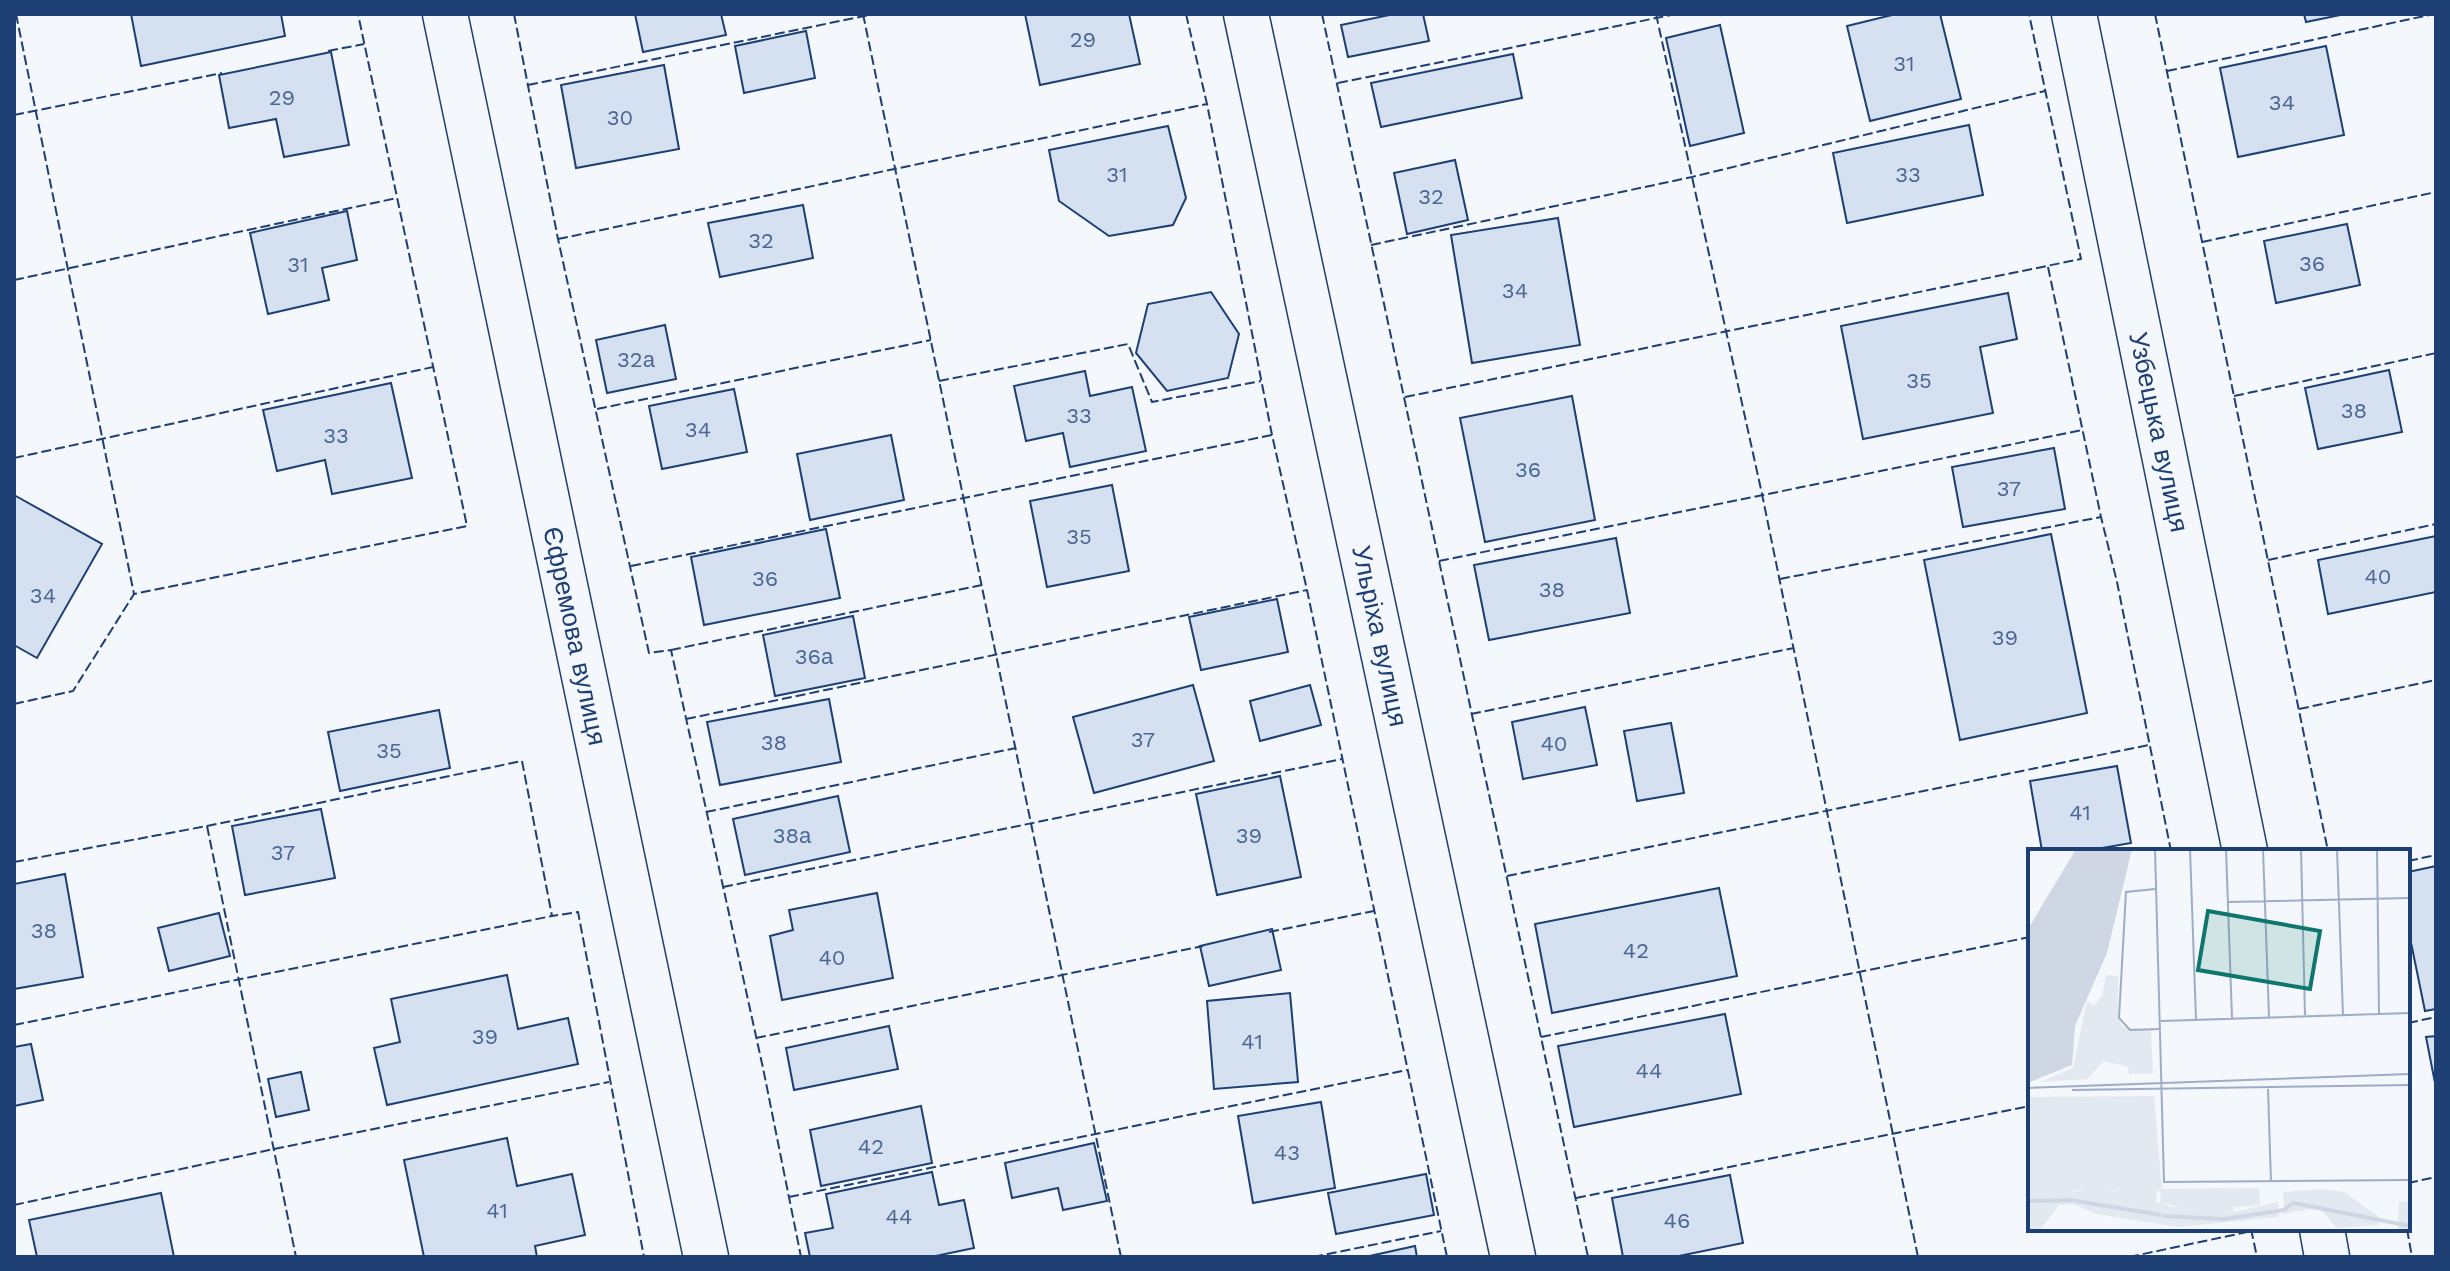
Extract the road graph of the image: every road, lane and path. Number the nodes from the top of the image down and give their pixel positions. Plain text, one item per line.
1 (445, 14) edge
2 (1246, 14) edge
3 (2074, 14) edge
4 (2245, 849) edge
5 (2322, 1231) edge
6 (706, 1257) edge
7 (1513, 1257) edge
8 (2327, 1257) edge

1 - 6 street, Єфремова вулиця
2 - 7 street, Ульріха вулиця
3 - 4 street, Узбецька вулиця
5 - 8 street

